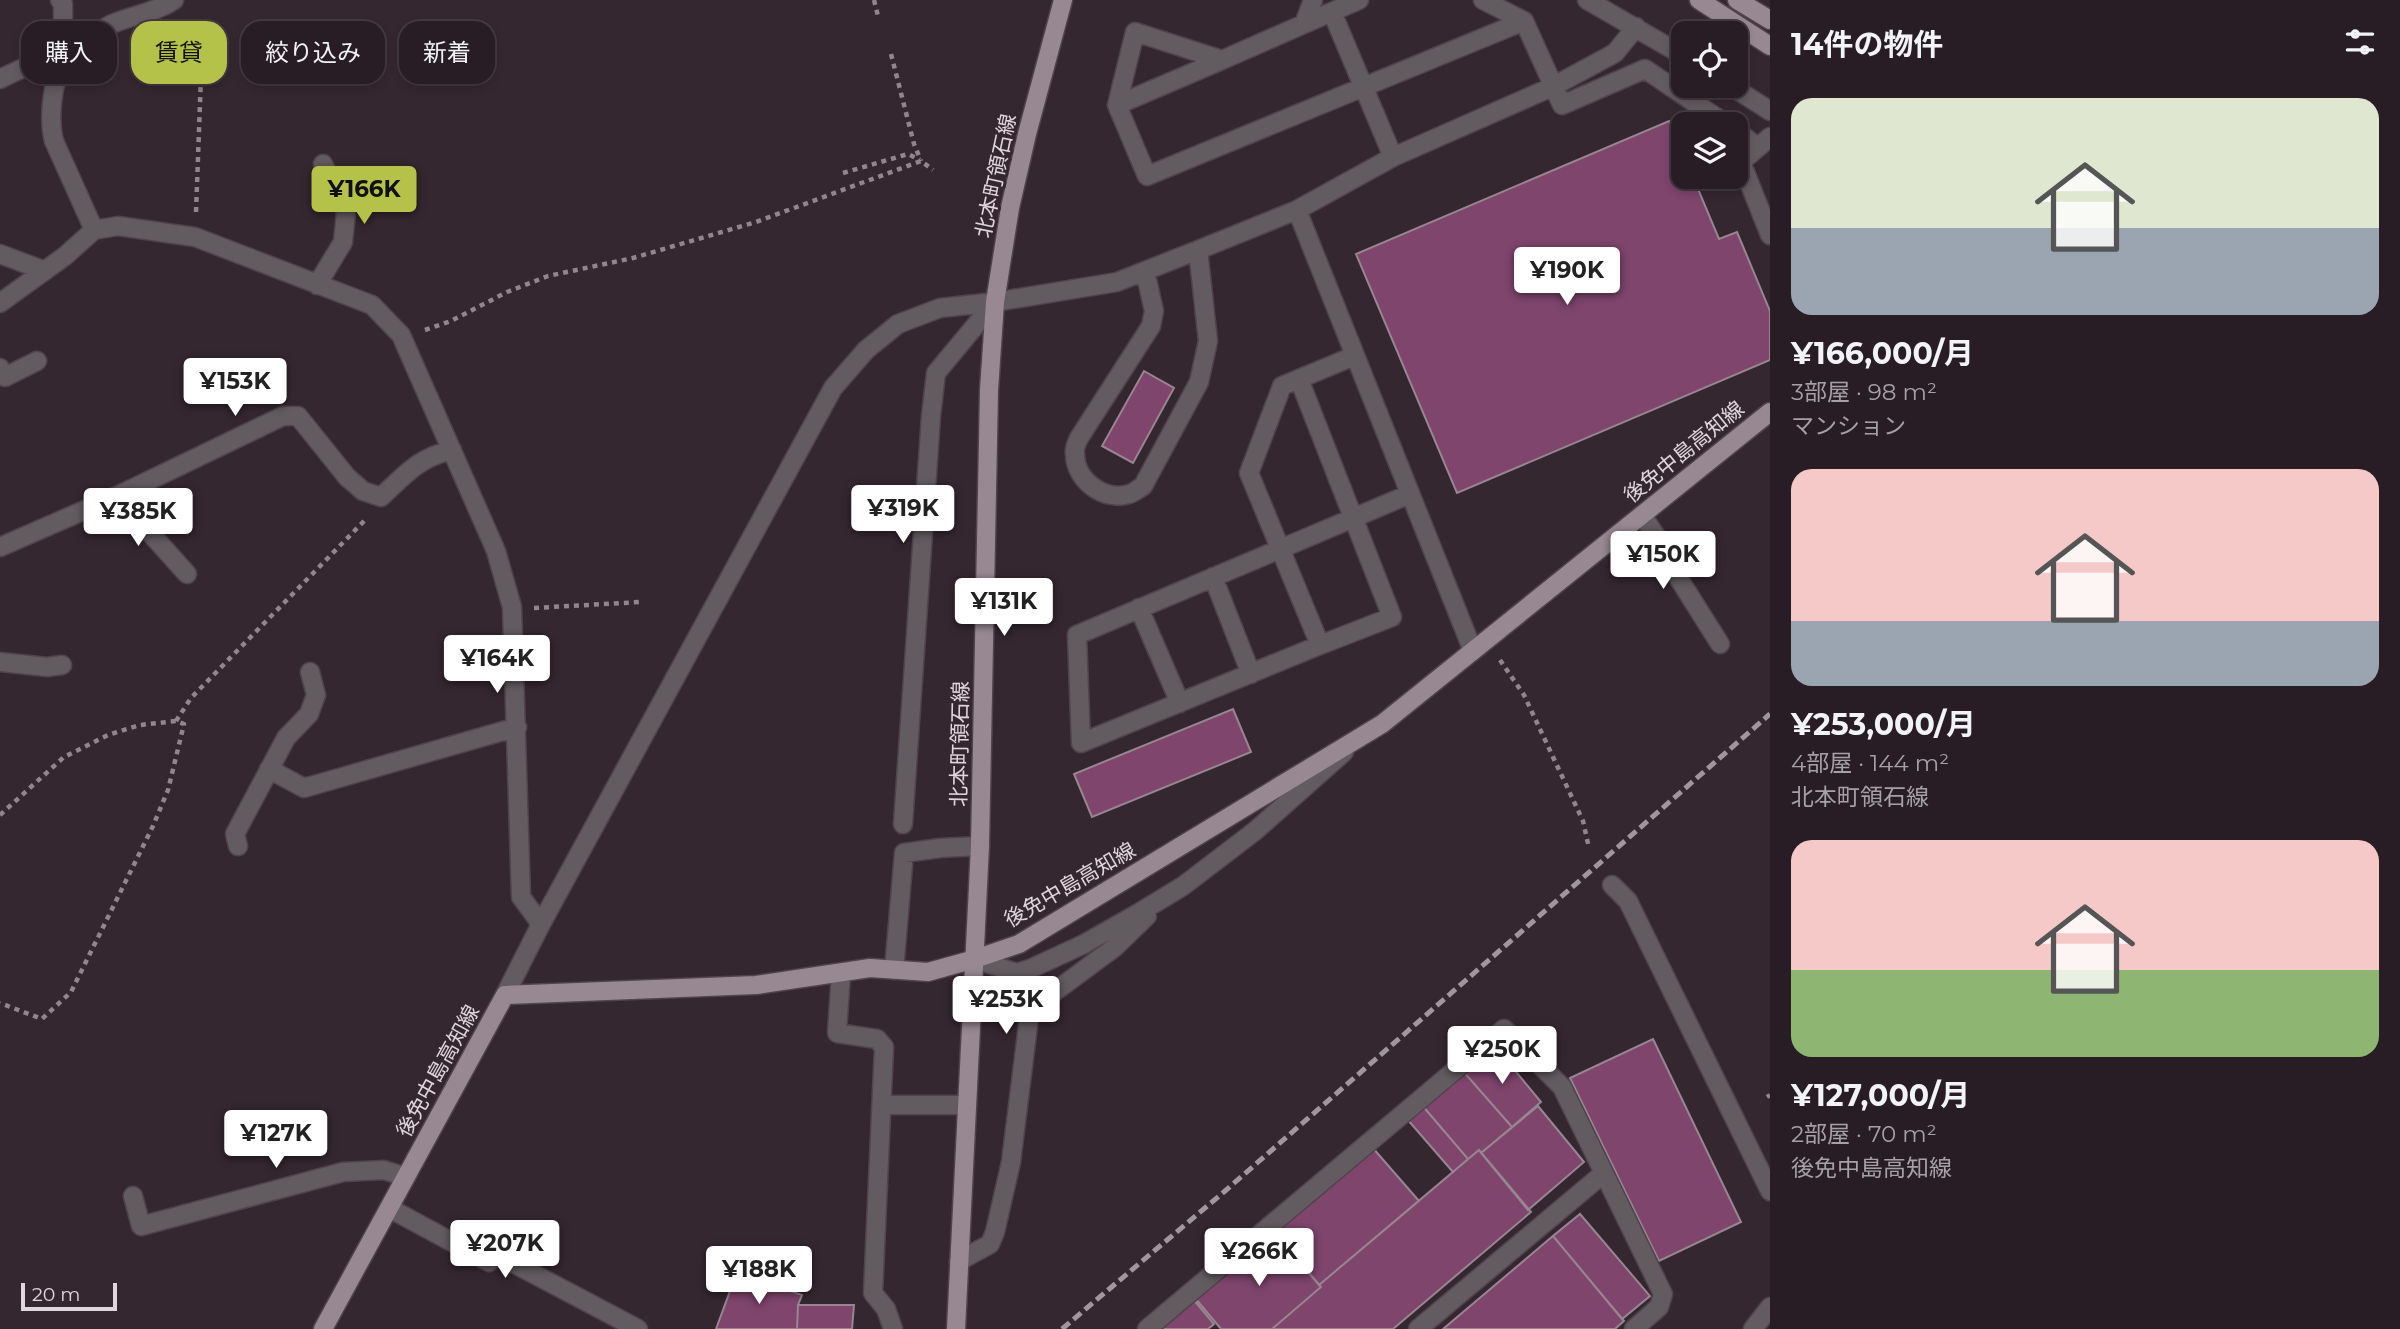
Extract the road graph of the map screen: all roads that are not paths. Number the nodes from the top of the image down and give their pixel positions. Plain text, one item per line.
1 (60, 0) edge
2 (174, 0) edge
3 (1063, 0) edge
4 (1313, 0) edge
5 (1359, 0) edge
6 (1483, 0) edge
7 (1587, 0) edge
8 (1699, 0) edge
9 (1737, 0) edge
10 (1332, 12) junction
11 (1770, 20) edge
12 (63, 21) edge
13 (1524, 21) junction
14 (117, 22) edge
15 (1304, 24) junction
16 (1636, 27) junction
17 (1770, 46) edge
18 (1671, 48) edge
19 (1222, 60) junction
20 (21, 68) edge
21 (0, 79) edge
22 (56, 84) edge
23 (1364, 87) junction
24 (1552, 87) junction
25 (1748, 97) edge
26 (1117, 105) junction
27 (1770, 111) edge
28 (1708, 112) edge
29 (1764, 142) edge
30 (1393, 157) junction
31 (323, 164) dead end
32 (1297, 210) junction
33 (94, 230) junction
34 (1770, 235) edge
35 (1198, 250) junction
36 (0, 254) edge
37 (45, 271) junction
38 (1146, 271) junction
39 (317, 285) junction
40 (995, 302) junction
41 (0, 303) edge
42 (1354, 356) junction
43 (37, 361) dead end
44 (0, 369) edge
45 (1299, 379) junction
46 (1770, 412) edge
47 (452, 450) junction
48 (1410, 494) junction
49 (117, 496) junction
50 (1642, 515) junction
51 (1353, 516) junction
52 (0, 547) edge
53 (1280, 548) junction
54 (187, 574) dead end
55 (1213, 577) junction
56 (1139, 608) junction
57 (1720, 644) dead end
58 (1321, 645) junction
59 (1480, 645) junction
60 (0, 662) edge
61 (62, 665) dead end
62 (310, 672) dead end
63 (1251, 674) junction
64 (1180, 703) junction
65 (517, 727) junction
66 (1362, 736) junction
67 (269, 769) junction
68 (903, 824) dead end
69 (238, 846) dead end
70 (980, 846) junction
71 (1612, 885) dead end
72 (1172, 892) junction
73 (541, 924) junction
74 (975, 959) junction
75 (894, 970) junction
76 (841, 973) junction
77 (505, 995) junction
78 (882, 1105) junction
79 (967, 1105) junction
80 (1604, 1173) junction
81 (406, 1177) junction
82 (1770, 1191) edge
83 (133, 1196) dead end
84 (389, 1208) junction
85 (959, 1269) junction
86 (1770, 1307) edge
87 (323, 1329) edge
88 (638, 1329) edge
89 (893, 1329) edge
90 (956, 1329) edge
91 (1147, 1329) edge
92 (1418, 1329) edge
93 (1634, 1329) edge
94 (1753, 1329) edge

1 - 12 street
2 - 14 street
3 - 40 main road, 北本町領石線
4 - 15 street
5 - 10 street
6 - 13 street
7 - 16 street
8 - 17 main road
9 - 11 main road
10 - 15 street
10 - 23 street
13 - 23 street
13 - 24 street
15 - 19 street
16 - 18 street
16 - 24 street
19 - 26 street
19 - 26 street
20 - 21 street
22 - 33 street
23 - 26 street
23 - 30 street
24 - 28 street
24 - 30 street
25 - 27 street
29 - 34 street
30 - 32 street
31 - 39 street
32 - 35 street
32 - 42 street
33 - 37 street
33 - 39 street
35 - 38 street
35 - 38 street
36 - 37 street
37 - 41 street
38 - 40 street
39 - 47 street
40 - 68 street
40 - 70 main road, 北本町領石線
40 - 73 street
42 - 45 street
42 - 48 street
43 - 44 street
45 - 51 street
45 - 53 street
46 - 50 main road, 後免中島高知線
47 - 49 street
47 - 65 street
48 - 51 street
48 - 59 street
49 - 52 street
49 - 54 street
50 - 57 street
50 - 59 main road, 後免中島高知線
51 - 53 street
51 - 58 street
53 - 55 street
53 - 58 street
55 - 56 street
55 - 63 street
56 - 64 street
56 - 64 street
58 - 63 street
59 - 66 main road, 後免中島高知線
60 - 61 street
62 - 67 street
63 - 64 street
65 - 67 street
65 - 73 street
66 - 72 street
66 - 74 main road, 後免中島高知線
67 - 69 street
70 - 74 main road, 北本町領石線
70 - 75 street
71 - 82 street
72 - 74 street
72 - 85 street
73 - 77 street
74 - 75 main road, 後免中島高知線
74 - 79 main road, 北本町領石線
75 - 76 main road, 後免中島高知線
76 - 77 main road, 後免中島高知線
76 - 78 street
77 - 81 main road, 後免中島高知線
78 - 79 street
78 - 89 street
79 - 85 main road, 北本町領石線
80 - 91 street
80 - 92 street
80 - 93 street
81 - 83 street
81 - 84 main road, 後免中島高知線
84 - 87 main road, 後免中島高知線
84 - 88 street
85 - 90 main road, 北本町領石線
86 - 94 street

